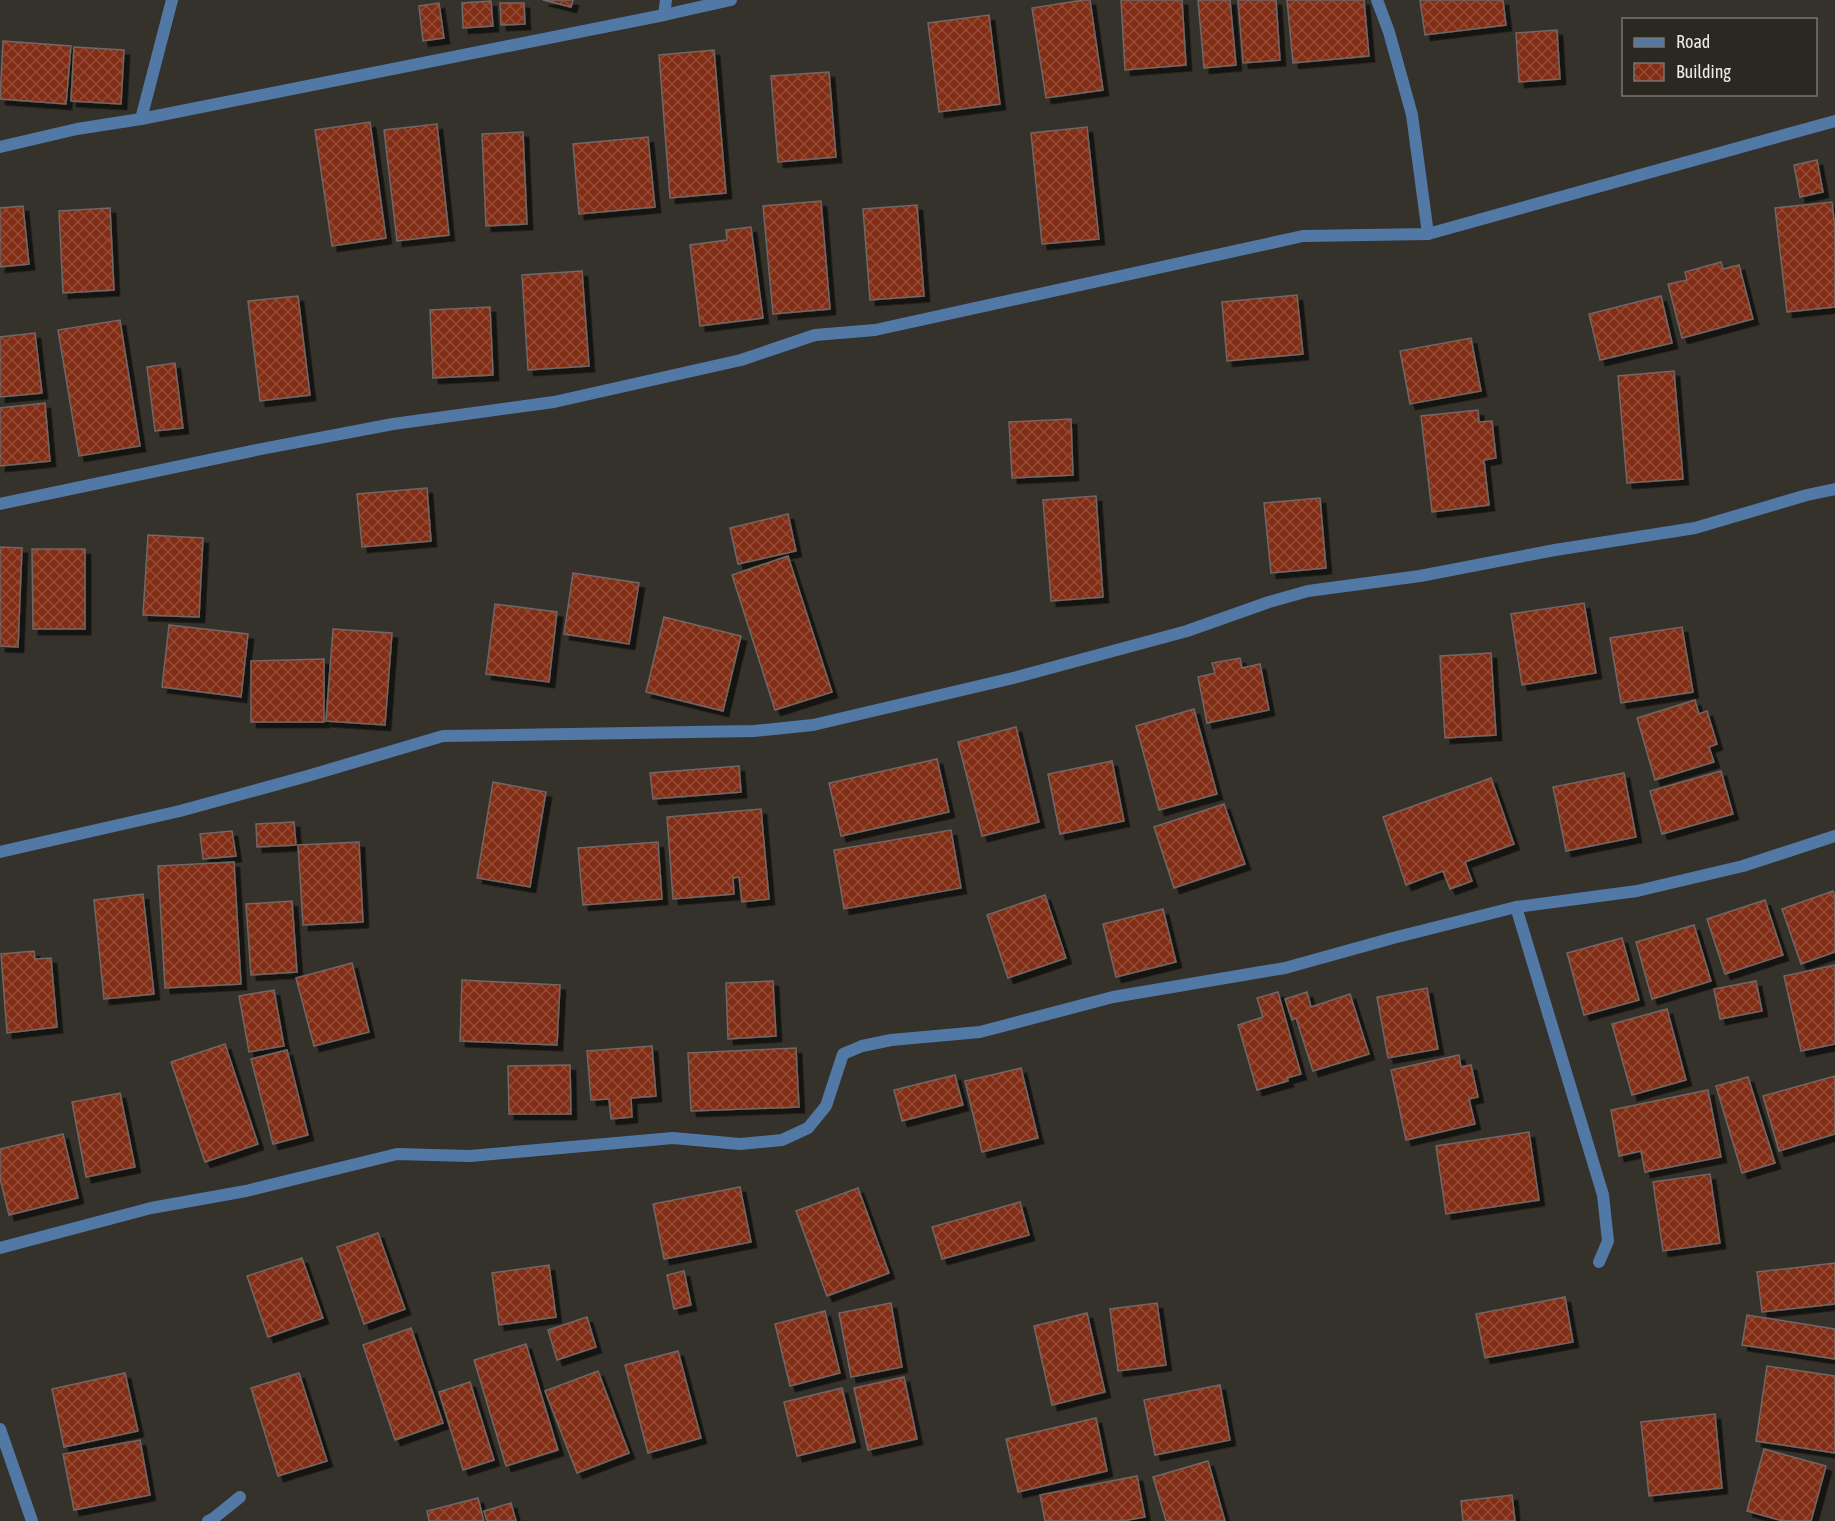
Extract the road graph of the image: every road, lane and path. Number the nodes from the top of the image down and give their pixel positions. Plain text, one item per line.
1 (172, 0) edge
2 (666, 0) edge
3 (730, 0) edge
4 (1377, 0) edge
5 (664, 15) junction
6 (141, 119) junction
7 (1835, 121) edge
8 (0, 147) edge
9 (1428, 234) junction
10 (1835, 489) edge
11 (0, 504) edge
12 (1835, 836) edge
13 (0, 852) edge
14 (1516, 907) junction
15 (0, 1248) edge
16 (1599, 1262) dead end
17 (0, 1429) edge
18 (240, 1497) dead end
19 (32, 1521) edge
20 (208, 1521) edge

1 - 6 street
2 - 5 street
3 - 5 street
4 - 9 street
5 - 6 street
6 - 8 street
7 - 9 street
9 - 11 street
10 - 13 street
12 - 14 street
14 - 15 street
14 - 16 street
17 - 19 street
18 - 20 street

